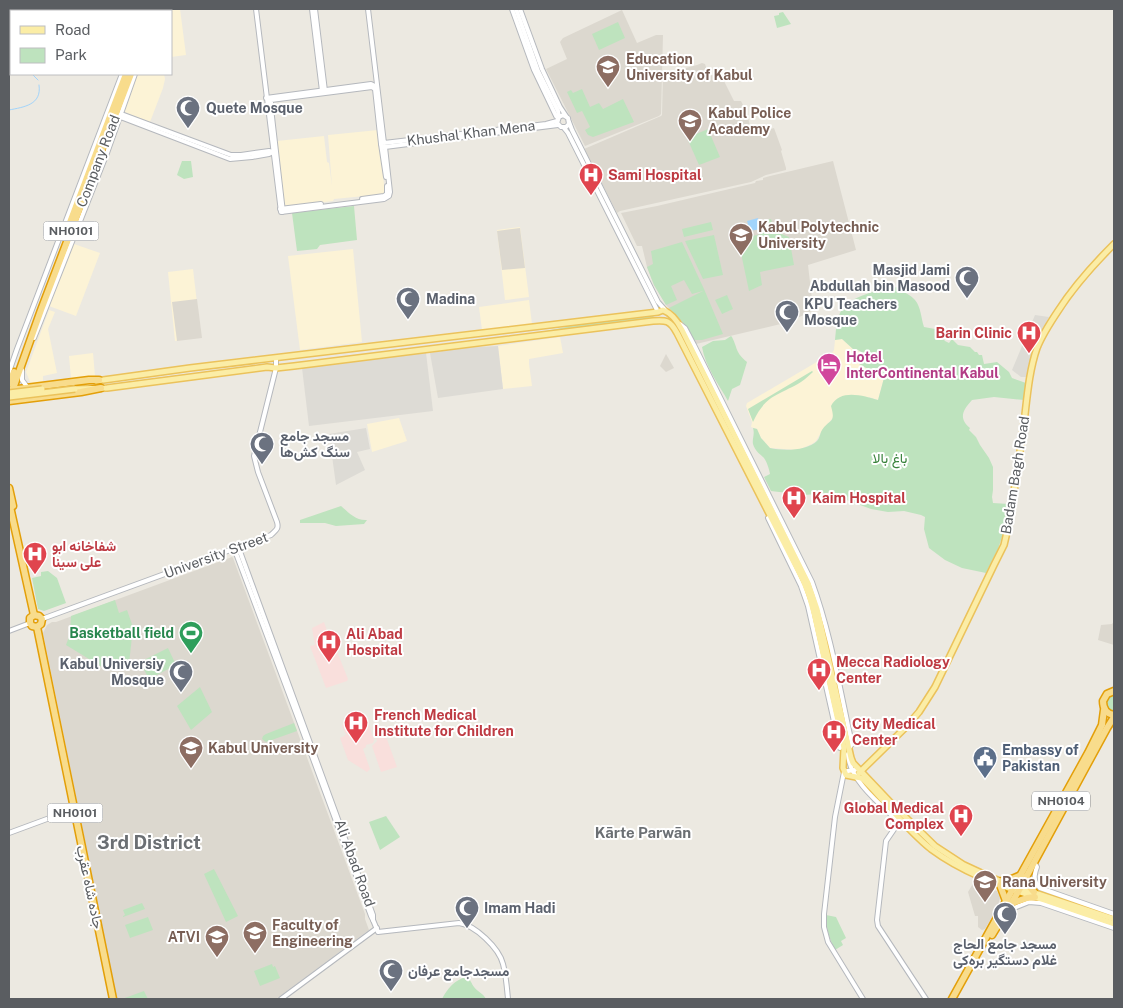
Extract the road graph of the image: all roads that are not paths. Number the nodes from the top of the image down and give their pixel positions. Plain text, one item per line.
1 (256, 9) edge
2 (314, 9) edge
3 (368, 9) edge
4 (512, 9) edge
5 (516, 9) edge
6 (520, 9) edge
7 (122, 75) edge
8 (126, 75) edge
9 (131, 75) edge
10 (134, 75) edge
11 (377, 87) junction
12 (324, 92) junction
13 (266, 98) junction
14 (378, 111) junction
15 (114, 113) junction
16 (566, 116) junction
17 (558, 120) junction
18 (569, 122) junction
19 (564, 128) junction
20 (272, 134) junction
21 (384, 145) junction
22 (273, 152) junction
23 (278, 176) junction
24 (1114, 244) edge
25 (658, 312) junction
26 (667, 312) junction
27 (663, 320) junction
28 (541, 325) junction
29 (542, 335) junction
30 (276, 358) junction
31 (266, 360) junction
32 (267, 367) junction
33 (276, 368) junction
34 (155, 372) junction
35 (102, 379) junction
36 (155, 381) junction
37 (74, 387) junction
38 (28, 388) junction
39 (104, 388) junction
40 (10, 392) edge
41 (740, 454) junction
42 (752, 464) junction
43 (9, 488) edge
44 (9, 502) edge
45 (779, 527) junction
46 (16, 532) junction
47 (236, 547) junction
48 (34, 616) junction
49 (42, 619) junction
50 (30, 623) junction
51 (37, 627) junction
52 (9, 631) edge
53 (1113, 690) edge
54 (1104, 710) junction
55 (1114, 716) edge
56 (840, 748) dead end
57 (849, 750) junction
58 (853, 770) junction
59 (861, 771) junction
60 (844, 772) junction
61 (856, 777) junction
62 (74, 809) junction
63 (9, 832) edge
64 (1034, 862) junction
65 (1023, 876) junction
66 (1001, 883) junction
67 (1016, 889) junction
68 (1035, 894) junction
69 (1009, 902) junction
70 (1007, 911) junction
71 (1114, 914) edge
72 (1114, 919) edge
73 (1114, 924) edge
74 (1114, 928) edge
75 (378, 930) junction
76 (112, 999) edge
77 (281, 999) edge
78 (507, 999) edge
79 (863, 999) edge
80 (926, 999) edge
81 (952, 999) edge
82 (956, 999) edge

1 - 13 street
2 - 12 street
3 - 11 street
4 - 17 street
5 - 17 street
6 - 16 street
7 - 15 street
8 - 15 highway, Company Road / NH0101
9 - 15 highway, Company Road / NH0101
10 - 15 street
11 - 12 street
11 - 14 street
12 - 13 street
12 - 14 street
12 - 20 street
13 - 20 street
14 - 21 street
15 - 22 street
15 - 38 street
15 - 40 highway, Company Road / NH0101
15 - 40 highway, Company Road / NH0101
16 - 17 street
16 - 18 street
17 - 19 street
17 - 21 street, Khushal Khan Mena
18 - 19 street
18 - 26 street
19 - 25 street
20 - 22 street
20 - 23 street
21 - 23 street
22 - 23 street
24 - 59 main road, Badam Bagh Road
25 - 26 main road
25 - 27 main road
25 - 28 main road
26 - 27 main road
26 - 42 main road
27 - 29 main road
27 - 41 main road
28 - 29 main road
28 - 30 main road
29 - 33 main road
30 - 31 main road
30 - 33 street, University Street
31 - 32 main road
31 - 34 main road
32 - 33 main road
32 - 36 main road
33 - 47 street, University Street
34 - 35 main road
34 - 36 main road
35 - 37 main road
35 - 38 highway
35 - 39 main road
36 - 39 main road
37 - 39 main road
37 - 40 main road, bridge
38 - 40 highway
39 - 40 highway
41 - 45 main road
41 - 56 street
42 - 45 main road
42 - 57 street
43 - 46 highway
44 - 46 highway
45 - 57 main road
45 - 60 main road
46 - 48 highway
47 - 49 street, University Street
47 - 75 street, Ali Abad Road
48 - 49 highway
48 - 50 highway
49 - 51 highway
50 - 51 highway
50 - 52 street
51 - 62 highway, جاده شاه عقرب / NH0101
53 - 54 highway, NH0104
54 - 55 highway, NH0104
54 - 65 highway, NH0104
55 - 64 highway, NH0104
57 - 58 street
57 - 59 main road
58 - 59 street
58 - 60 street
58 - 61 street
59 - 61 main road, Badam Bagh Road
59 - 66 main road
60 - 61 main road
60 - 79 street
61 - 66 main road
61 - 80 street
62 - 63 street
62 - 76 highway, جاده شاه عقرب / NH0101
64 - 65 highway, NH0104
64 - 71 street
65 - 66 highway
65 - 67 highway, NH0104
65 - 68 highway
66 - 67 main road
66 - 69 highway
67 - 68 main road
67 - 69 highway, NH0104
68 - 69 highway
68 - 72 main road
68 - 73 main road
69 - 70 highway, NH0104
69 - 81 highway, NH0104
70 - 74 street
70 - 82 highway, NH0104
75 - 77 street
75 - 78 street

